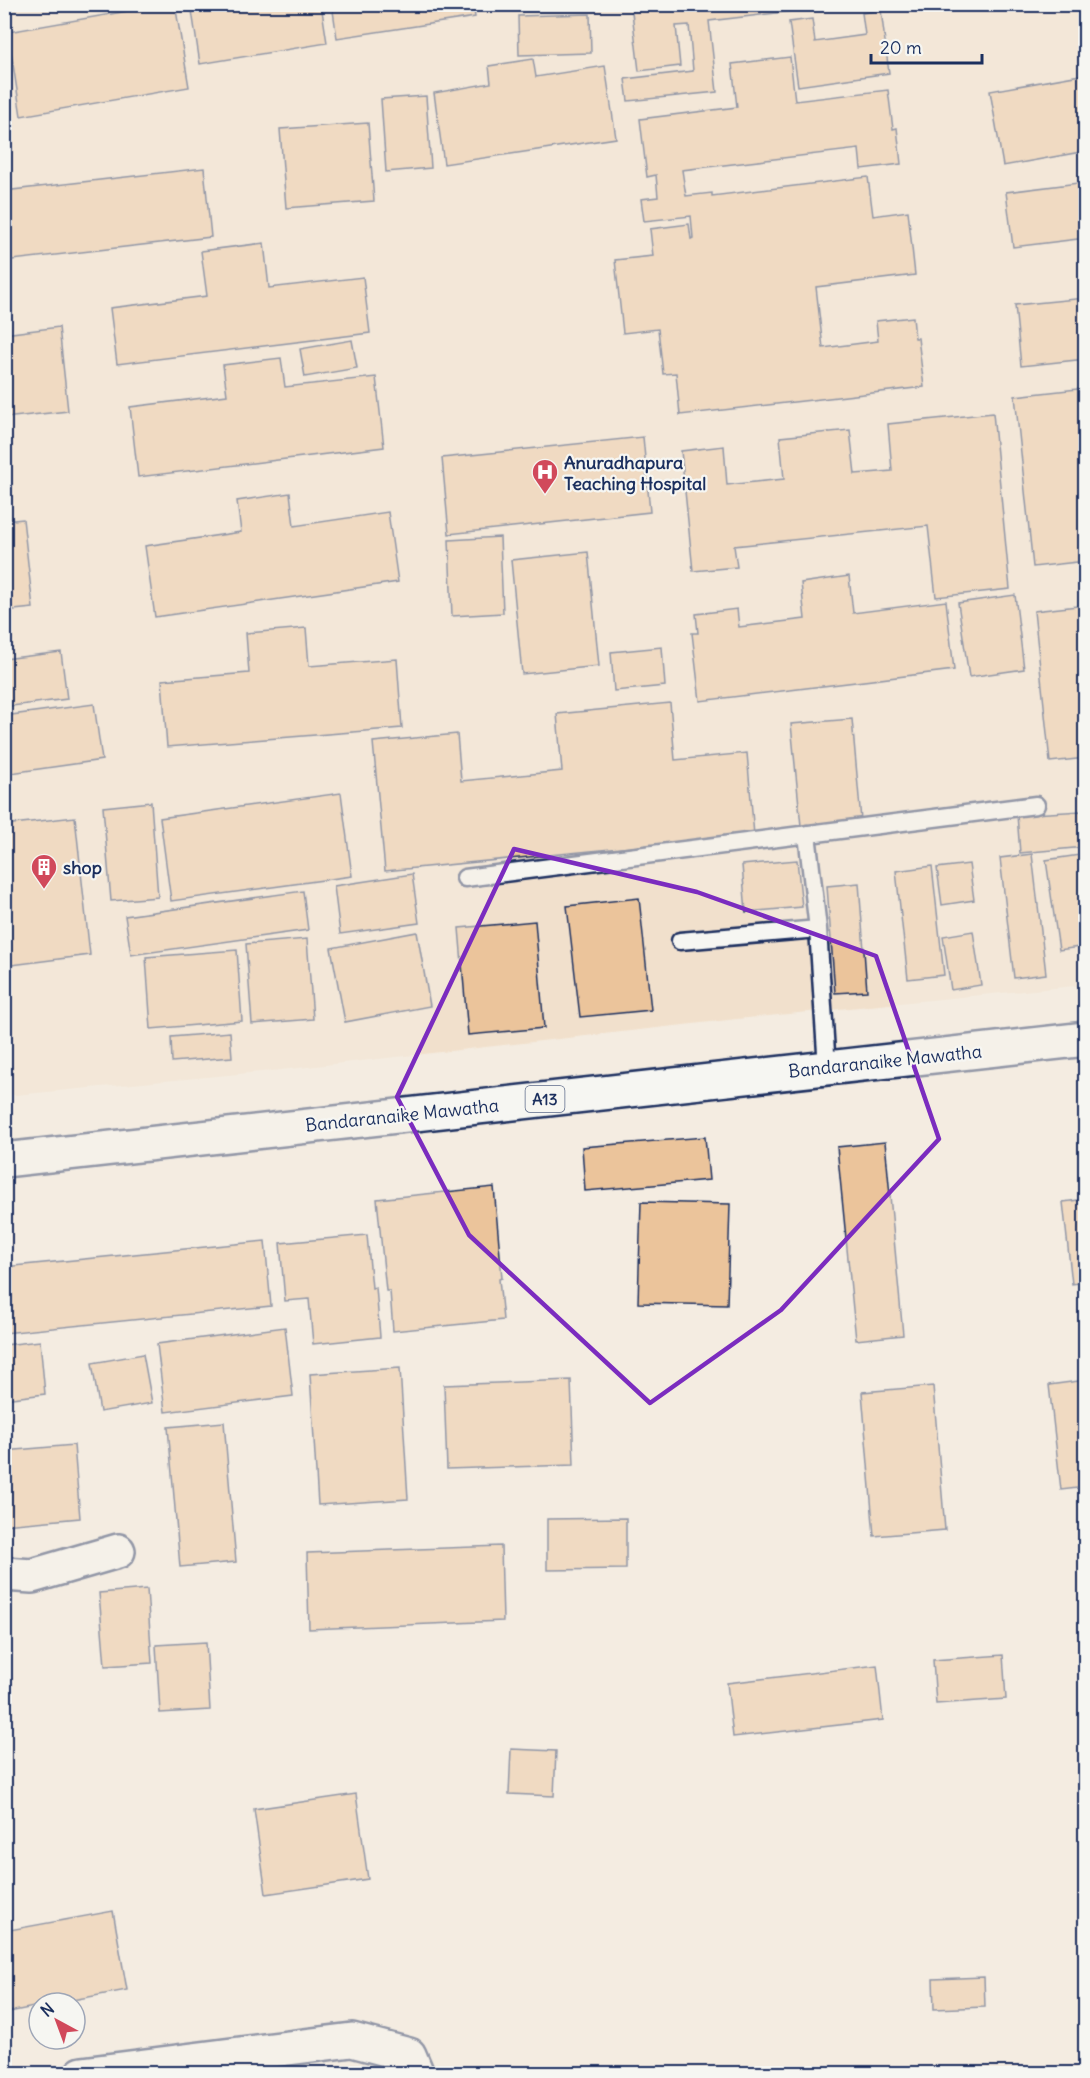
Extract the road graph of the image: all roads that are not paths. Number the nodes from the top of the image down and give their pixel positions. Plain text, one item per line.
1 (1036, 805) dead end
2 (807, 834) junction
3 (465, 878) dead end
4 (818, 929) junction
5 (680, 941) dead end
6 (1086, 1040) edge
7 (827, 1068) junction
8 (4, 1160) edge
9 (118, 1551) dead end
10 (4, 1574) edge
11 (82, 2073) edge
12 (417, 2073) edge

1 - 2 lane
2 - 3 lane
2 - 4 lane
4 - 5 lane
4 - 7 lane
6 - 7 main road, Bandaranaike Mawatha / A13
7 - 8 main road, Bandaranaike Mawatha / A13
9 - 10 main road
11 - 12 main road

